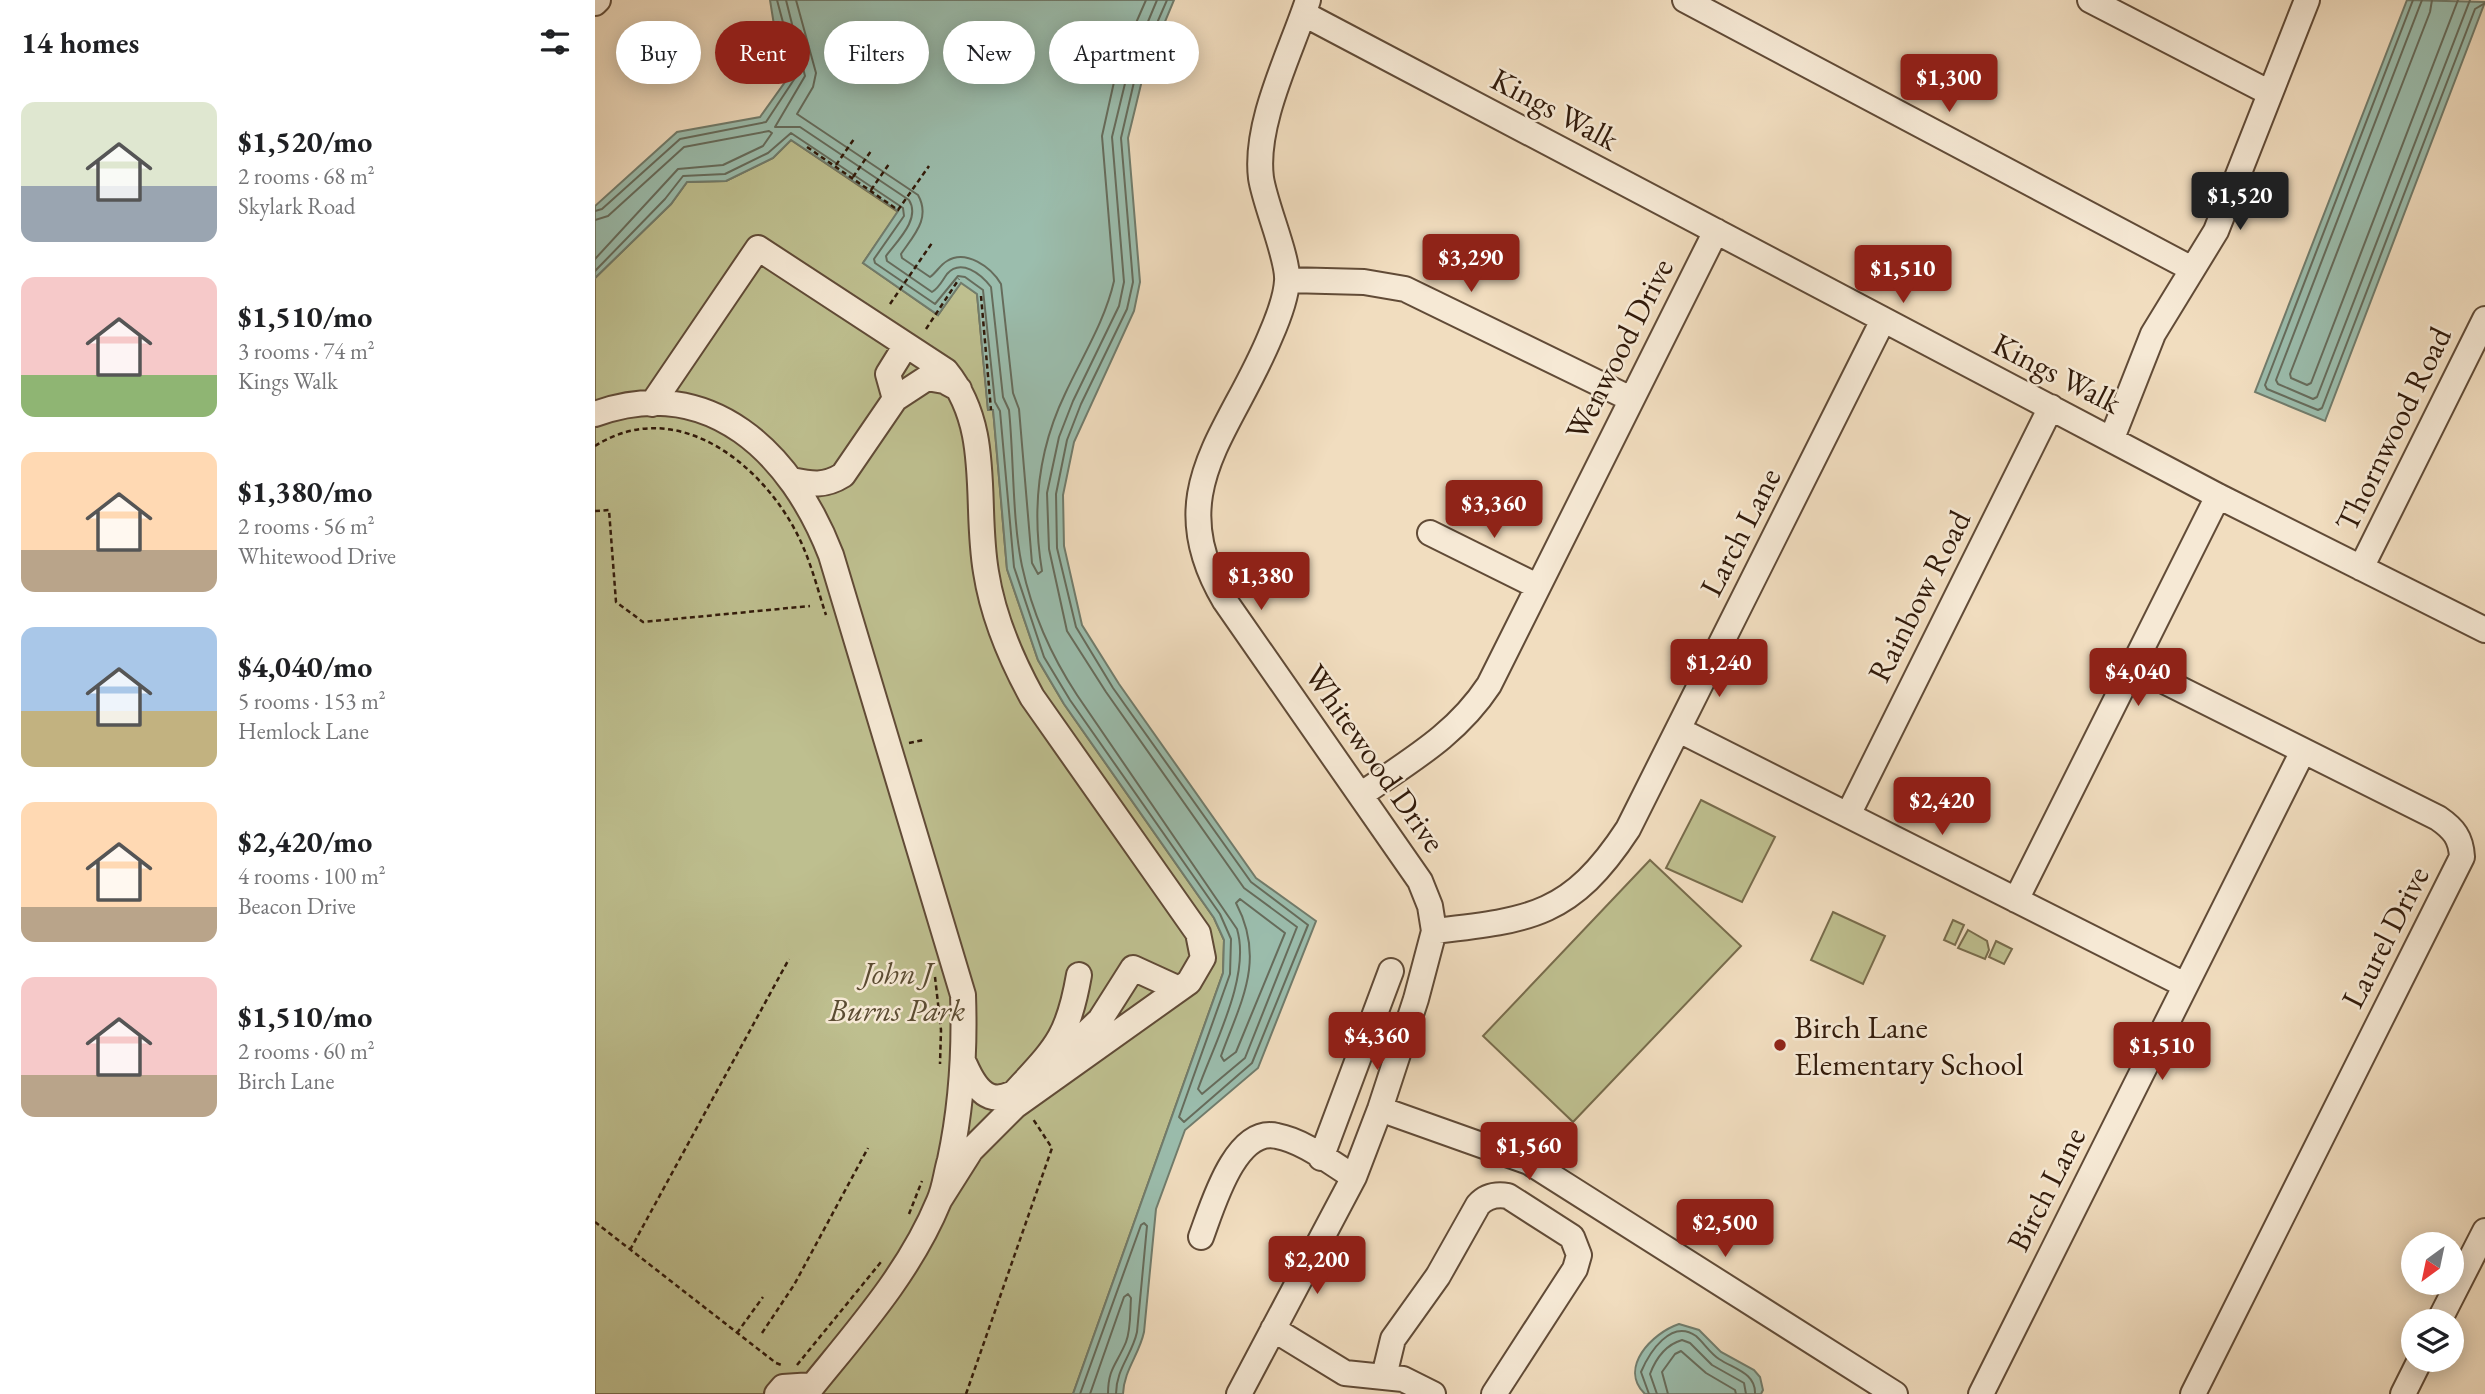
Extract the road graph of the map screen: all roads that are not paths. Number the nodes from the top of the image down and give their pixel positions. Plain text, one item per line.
1 (1685, 0) edge
2 (2090, 0) edge
3 (2307, 0) edge
4 (1306, 7) edge
5 (2270, 93) junction
6 (1716, 232) junction
7 (2192, 269) junction
8 (1287, 280) junction
9 (2485, 319) edge
10 (1883, 320) junction
11 (906, 345) junction
12 (962, 391) junction
13 (895, 399) junction
14 (1630, 400) junction
15 (652, 404) junction
16 (2051, 407) junction
17 (595, 414) edge
18 (2112, 438) junction
19 (791, 480) junction
20 (2218, 496) junction
21 (1430, 533) dead end
22 (2361, 568) junction
23 (1537, 586) junction
24 (2485, 630) edge
25 (2134, 666) junction
26 (1679, 730) junction
27 (2303, 751) junction
28 (1362, 794) junction
29 (1847, 815) junction
30 (2017, 900) junction
31 (1434, 931) junction
32 (1391, 971) dead end
33 (1079, 975) dead end
34 (2185, 985) junction
35 (1179, 989) junction
36 (965, 1066) junction
37 (1016, 1101) junction
38 (1380, 1109) junction
39 (958, 1123) junction
40 (1321, 1158) junction
41 (1354, 1177) junction
42 (940, 1199) junction
43 (2485, 1231) edge
44 (1201, 1237) dead end
45 (2445, 1309) edge
46 (1273, 1329) junction
47 (2414, 1372) edge
48 (1384, 1376) junction
49 (810, 1390) edge
50 (777, 1394) edge
51 (1239, 1394) edge
52 (1433, 1394) edge
53 (1494, 1394) edge
54 (1895, 1394) edge
55 (1981, 1394) edge
56 (2193, 1394) edge
57 (2403, 1394) edge

1 - 7 street
2 - 5 street
3 - 5 street
4 - 6 street, Kings Walk
4 - 8 street
5 - 7 street
6 - 10 street, Kings Walk
6 - 14 street, Wenwood Drive
7 - 18 street
8 - 14 street
8 - 28 street, Whitewood Drive
9 - 22 street, Thornwood Road
10 - 16 street, Kings Walk
10 - 26 street, Larch Lane
11 - 12 street
11 - 13 street
11 - 15 street
12 - 13 street
12 - 35 street
13 - 19 street
14 - 23 street, Wenwood Drive
15 - 17 street
15 - 19 street
16 - 18 street, Kings Walk
16 - 29 street, Rainbow Road
18 - 20 street, Kings Walk
19 - 36 street
20 - 22 street, Kings Walk
20 - 25 street
21 - 23 street
22 - 24 street, Kings Walk
23 - 28 street, Wenwood Drive
25 - 27 street, Laurel Drive
25 - 30 street
26 - 29 street
26 - 31 street, Larch Lane
27 - 34 street, Birch Lane
27 - 56 street, Laurel Drive
28 - 31 street, Whitewood Drive
29 - 30 street
30 - 34 street
31 - 38 street, Whitewood Drive
32 - 40 street
33 - 37 street
34 - 55 street, Birch Lane
35 - 37 street
35 - 37 street
36 - 37 street
36 - 39 street
37 - 39 street
37 - 42 street
38 - 41 street, Whitewood Drive
38 - 54 street
39 - 42 street
40 - 41 street
40 - 44 street
41 - 46 street, Whitewood Drive
42 - 49 street
43 - 45 street
46 - 48 street
46 - 51 street, Whitewood Drive
47 - 57 street
48 - 52 street
48 - 53 street
49 - 50 street

